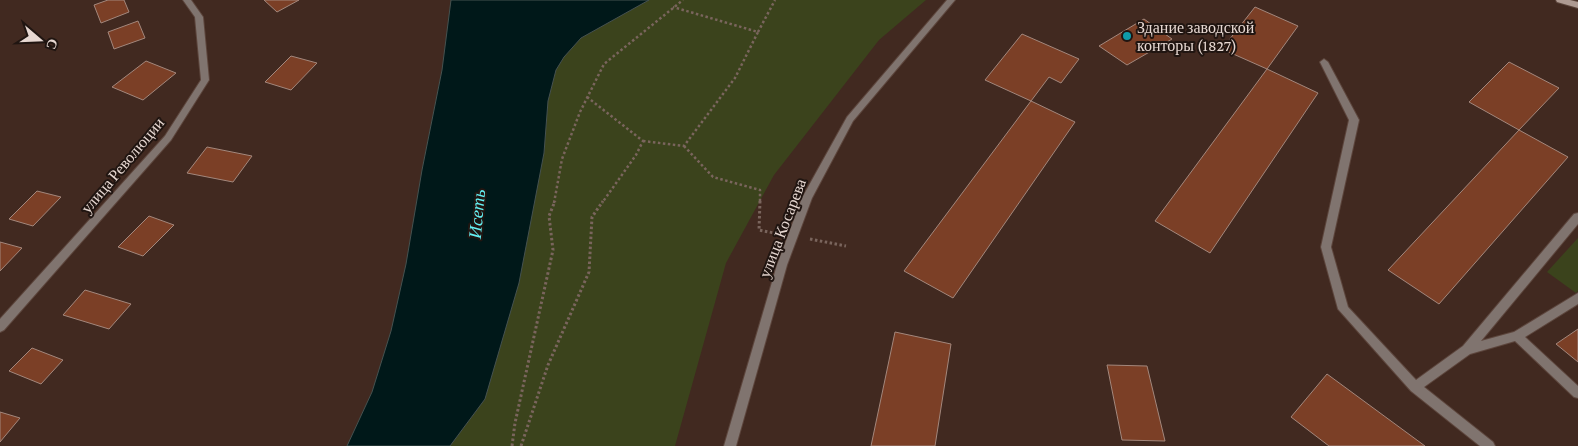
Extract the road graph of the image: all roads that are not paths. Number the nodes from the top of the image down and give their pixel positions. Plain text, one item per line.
1 (187, 0) edge
2 (951, 0) edge
3 (1560, 0) edge
4 (1578, 5) edge
5 (1324, 62) dead end
6 (1578, 217) edge
7 (1578, 298) edge
8 (0, 327) edge
9 (1517, 336) junction
10 (1467, 350) junction
11 (1415, 387) junction
12 (1578, 393) edge
13 (730, 446) edge
14 (1489, 446) edge

1 - 8 street, улица Революции
2 - 13 street, улица Косарева
3 - 4 main road
5 - 11 street
6 - 10 street
7 - 9 street
9 - 10 street
9 - 12 street
10 - 11 street
11 - 14 street

